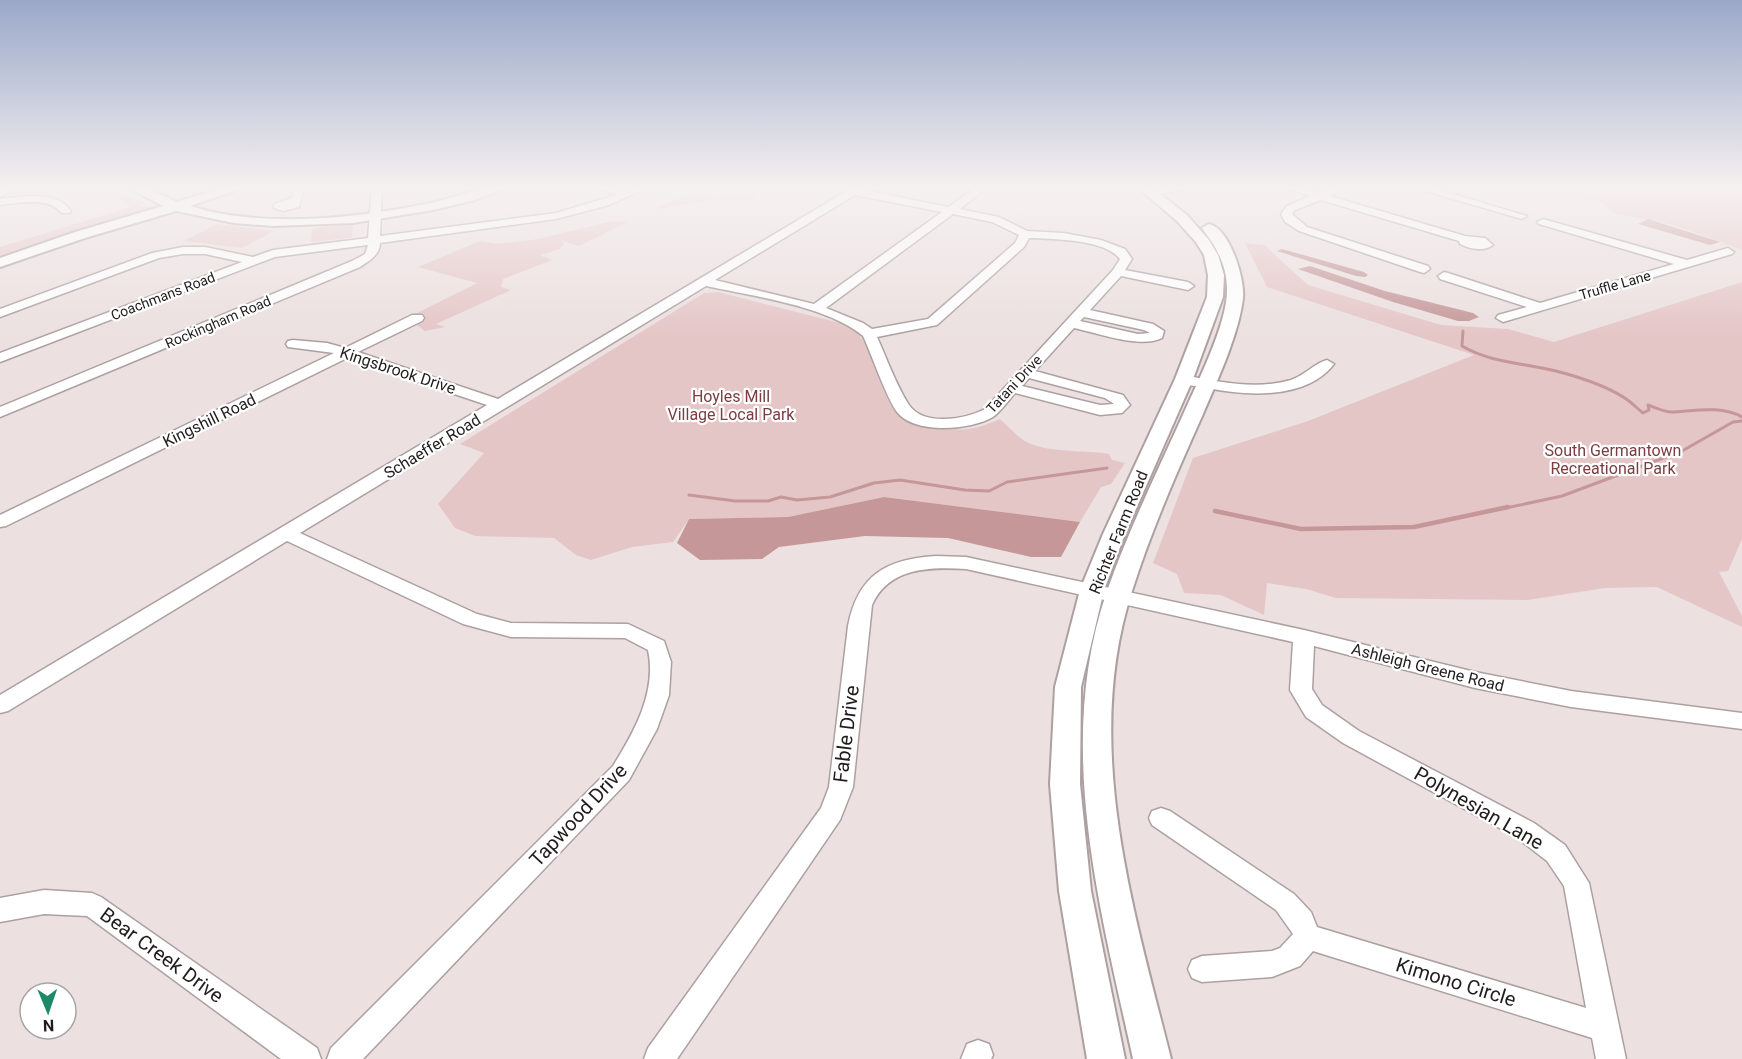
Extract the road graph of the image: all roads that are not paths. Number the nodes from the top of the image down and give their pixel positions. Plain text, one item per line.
1 (79, 235) edge
2 (375, 235) edge
3 (410, 235) edge
4 (783, 235) edge
5 (917, 235) edge
6 (1024, 235) edge
7 (1041, 235) edge
8 (1216, 235) edge
9 (1322, 235) edge
10 (1453, 235) edge
11 (1589, 235) edge
12 (1465, 239) dead end
13 (375, 240) junction
14 (1728, 252) dead end
15 (253, 261) junction
16 (0, 263) edge
17 (1686, 264) junction
18 (1118, 272) junction
19 (707, 282) junction
20 (1188, 286) dead end
21 (1540, 307) junction
22 (816, 309) junction
23 (1081, 312) junction
24 (0, 313) edge
25 (417, 318) dead end
26 (1503, 318) dead end
27 (1069, 323) junction
28 (869, 334) junction
29 (293, 344) dead end
30 (347, 353) junction
31 (0, 358) edge
32 (1327, 364) dead end
33 (1025, 373) junction
34 (1195, 381) junction
35 (1011, 388) junction
36 (501, 405) junction
37 (0, 412) edge
38 (0, 522) edge
39 (286, 533) junction
40 (1092, 590) junction
41 (1118, 596) junction
42 (1304, 637) junction
43 (0, 705) edge
44 (1742, 721) edge
45 (1161, 818) dead end
46 (0, 910) edge
47 (1308, 937) junction
48 (1202, 969) dead end
49 (1605, 1028) junction
50 (306, 1059) edge
51 (342, 1059) edge
52 (659, 1059) edge
53 (1106, 1059) edge
54 (1152, 1059) edge
55 (1611, 1059) edge

1 - 16 main road
2 - 13 street
3 - 13 street, Coachmans Road
4 - 19 street, Schaeffer Road
5 - 22 street
6 - 28 street
7 - 18 street
8 - 34 main road, Richter Farm Road
9 - 21 street
10 - 12 street
11 - 17 street
13 - 15 street, Coachmans Road
13 - 37 street, Rockingham Road
14 - 17 street, Truffle Lane
15 - 24 street
15 - 31 street, Coachmans Road
17 - 21 street, Truffle Lane
18 - 20 street
18 - 23 street, Tatani Drive
19 - 22 street
19 - 36 street, Schaeffer Road
21 - 26 street, Truffle Lane
22 - 28 street
23 - 27 street, Tatani Drive
23 - 27 street
25 - 30 street, Kingshill Road
27 - 33 street, Tatani Drive
28 - 35 street, Tatani Drive
29 - 30 street, Kingsbrook Drive
30 - 36 street, Kingsbrook Drive
30 - 38 street, Kingshill Road
32 - 34 street
33 - 35 street, Tatani Drive
33 - 35 street
34 - 40 main road, Richter Farm Road
34 - 41 main road, Richter Farm Road
36 - 39 street, Schaeffer Road
39 - 43 street, Schaeffer Road
39 - 51 street, Tapwood Drive
40 - 41 street, Fable Drive
40 - 52 street, Fable Drive
40 - 53 main road, Richter Farm Road
41 - 42 street, Ashleigh Greene Road
41 - 54 main road, Richter Farm Road
42 - 44 street, Ashleigh Greene Road
42 - 49 street, Polynesian Lane
45 - 47 street
46 - 50 street, Bear Creek Drive
47 - 48 street
47 - 49 street, Kimono Circle
49 - 55 street, Polynesian Lane

